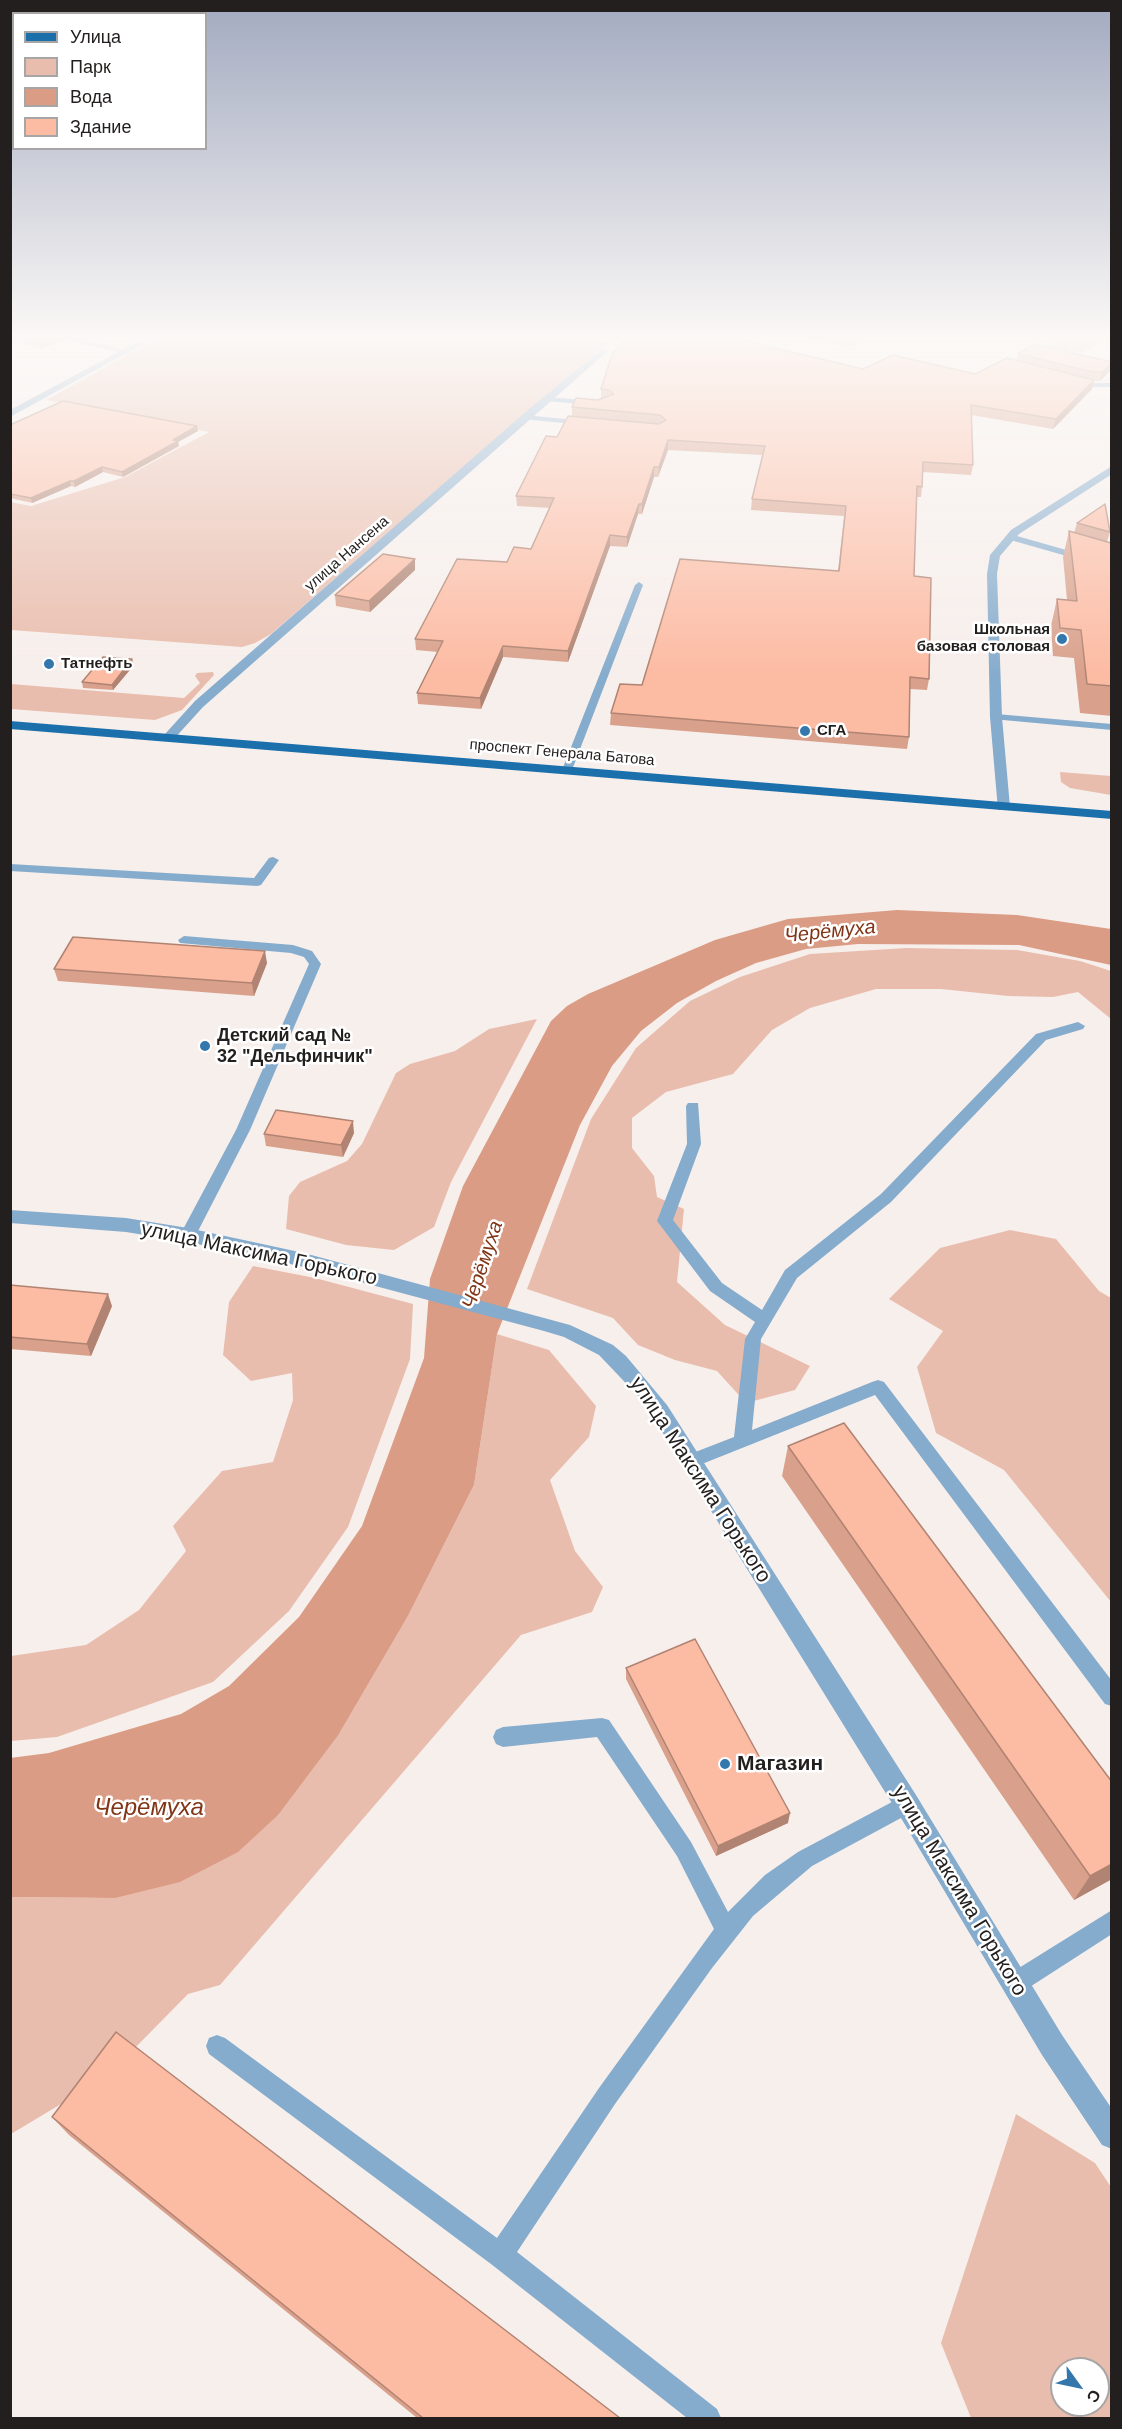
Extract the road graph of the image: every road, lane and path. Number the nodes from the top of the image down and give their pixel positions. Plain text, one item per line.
1 (489, 448) edge
2 (1112, 469) edge
3 (1010, 537) junction
4 (1112, 566) edge
5 (639, 585) dead end
6 (996, 717) junction
7 (10, 725) edge
8 (1112, 727) edge
9 (169, 737) junction
10 (567, 770) junction
11 (1003, 807) junction
12 (1112, 815) edge
13 (273, 860) dead end
14 (10, 867) edge
15 (184, 940) dead end
16 (1078, 1026) dead end
17 (693, 1106) dead end
18 (10, 1216) edge
19 (188, 1235) junction
20 (764, 1320) junction
21 (742, 1441) junction
22 (691, 1461) junction
23 (1112, 1697) edge
24 (502, 1737) dead end
25 (907, 1804) junction
26 (1112, 1921) edge
27 (727, 1931) junction
28 (1014, 1984) junction
29 (217, 2046) dead end
30 (1112, 2135) edge
31 (500, 2255) junction
32 (708, 2418) edge

1 - 9 street, улица Нансена
2 - 3 street
3 - 4 lane
3 - 6 street
5 - 10 lane
6 - 8 lane
6 - 11 street
7 - 9 main road, проспект Генерала Батова
9 - 10 main road, проспект Генерала Батова
10 - 11 main road, проспект Генерала Батова
11 - 12 main road, проспект Генерала Батова
13 - 14 lane
15 - 19 lane
16 - 20 lane
17 - 20 lane
18 - 19 street, улица Максима Горького
19 - 22 street, улица Максима Горького
20 - 21 lane
21 - 22 lane
21 - 23 lane
22 - 25 street, улица Максима Горького
24 - 27 lane
25 - 27 lane
25 - 28 street, улица Максима Горького
26 - 28 lane
27 - 31 lane
28 - 30 street, улица Максима Горького
29 - 31 lane
31 - 32 lane

